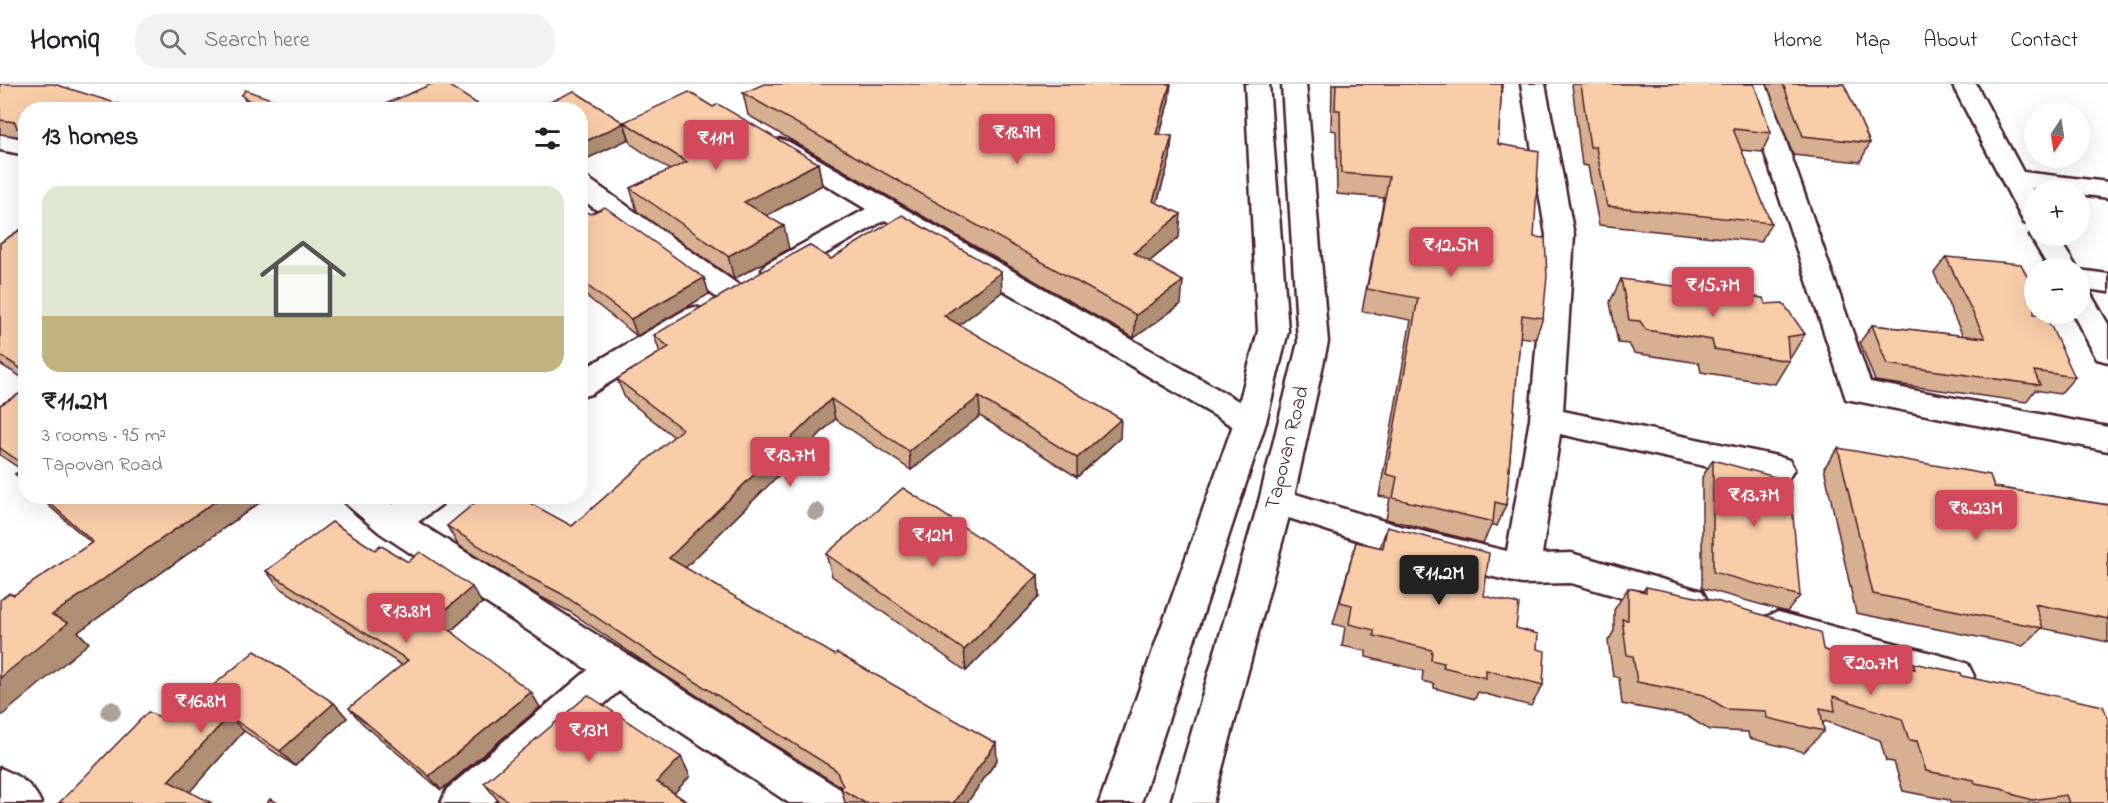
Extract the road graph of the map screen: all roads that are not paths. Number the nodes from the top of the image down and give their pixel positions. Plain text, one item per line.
1 (1257, 84) edge
2 (1294, 84) edge
3 (1533, 84) edge
4 (1754, 84) edge
5 (1964, 84) edge
6 (753, 131) edge
7 (0, 142) edge
8 (18, 146) edge
9 (2012, 178) junction
10 (2108, 190) edge
11 (588, 191) edge
12 (2024, 199) edge
13 (884, 210) junction
14 (2090, 281) edge
15 (2108, 283) edge
16 (733, 295) junction
17 (2090, 318) edge
18 (2108, 352) edge
19 (588, 382) edge
20 (1546, 419) junction
21 (1250, 422) junction
22 (2108, 439) edge
23 (1777, 469) dead end
24 (1276, 501) junction
25 (369, 504) edge
26 (418, 504) edge
27 (392, 523) junction
28 (1522, 569) junction
29 (618, 668) junction
30 (1991, 686) edge
31 (0, 788) edge
32 (21, 803) edge
33 (462, 803) edge
34 (825, 803) edge
35 (1120, 803) edge
36 (1192, 803) edge

1 - 21 street
2 - 24 street, Tapovan Road
3 - 20 street
4 - 22 street
5 - 9 street
6 - 13 street
7 - 8 street
9 - 10 street
9 - 12 street
11 - 16 street
13 - 16 street
13 - 21 street
14 - 15 street
16 - 19 street
17 - 18 street
20 - 23 street
20 - 28 street
21 - 35 street
24 - 28 street
24 - 36 street, Tapovan Road
25 - 27 street
26 - 27 street
27 - 29 street
28 - 30 street
29 - 33 street
29 - 34 street
31 - 32 street

